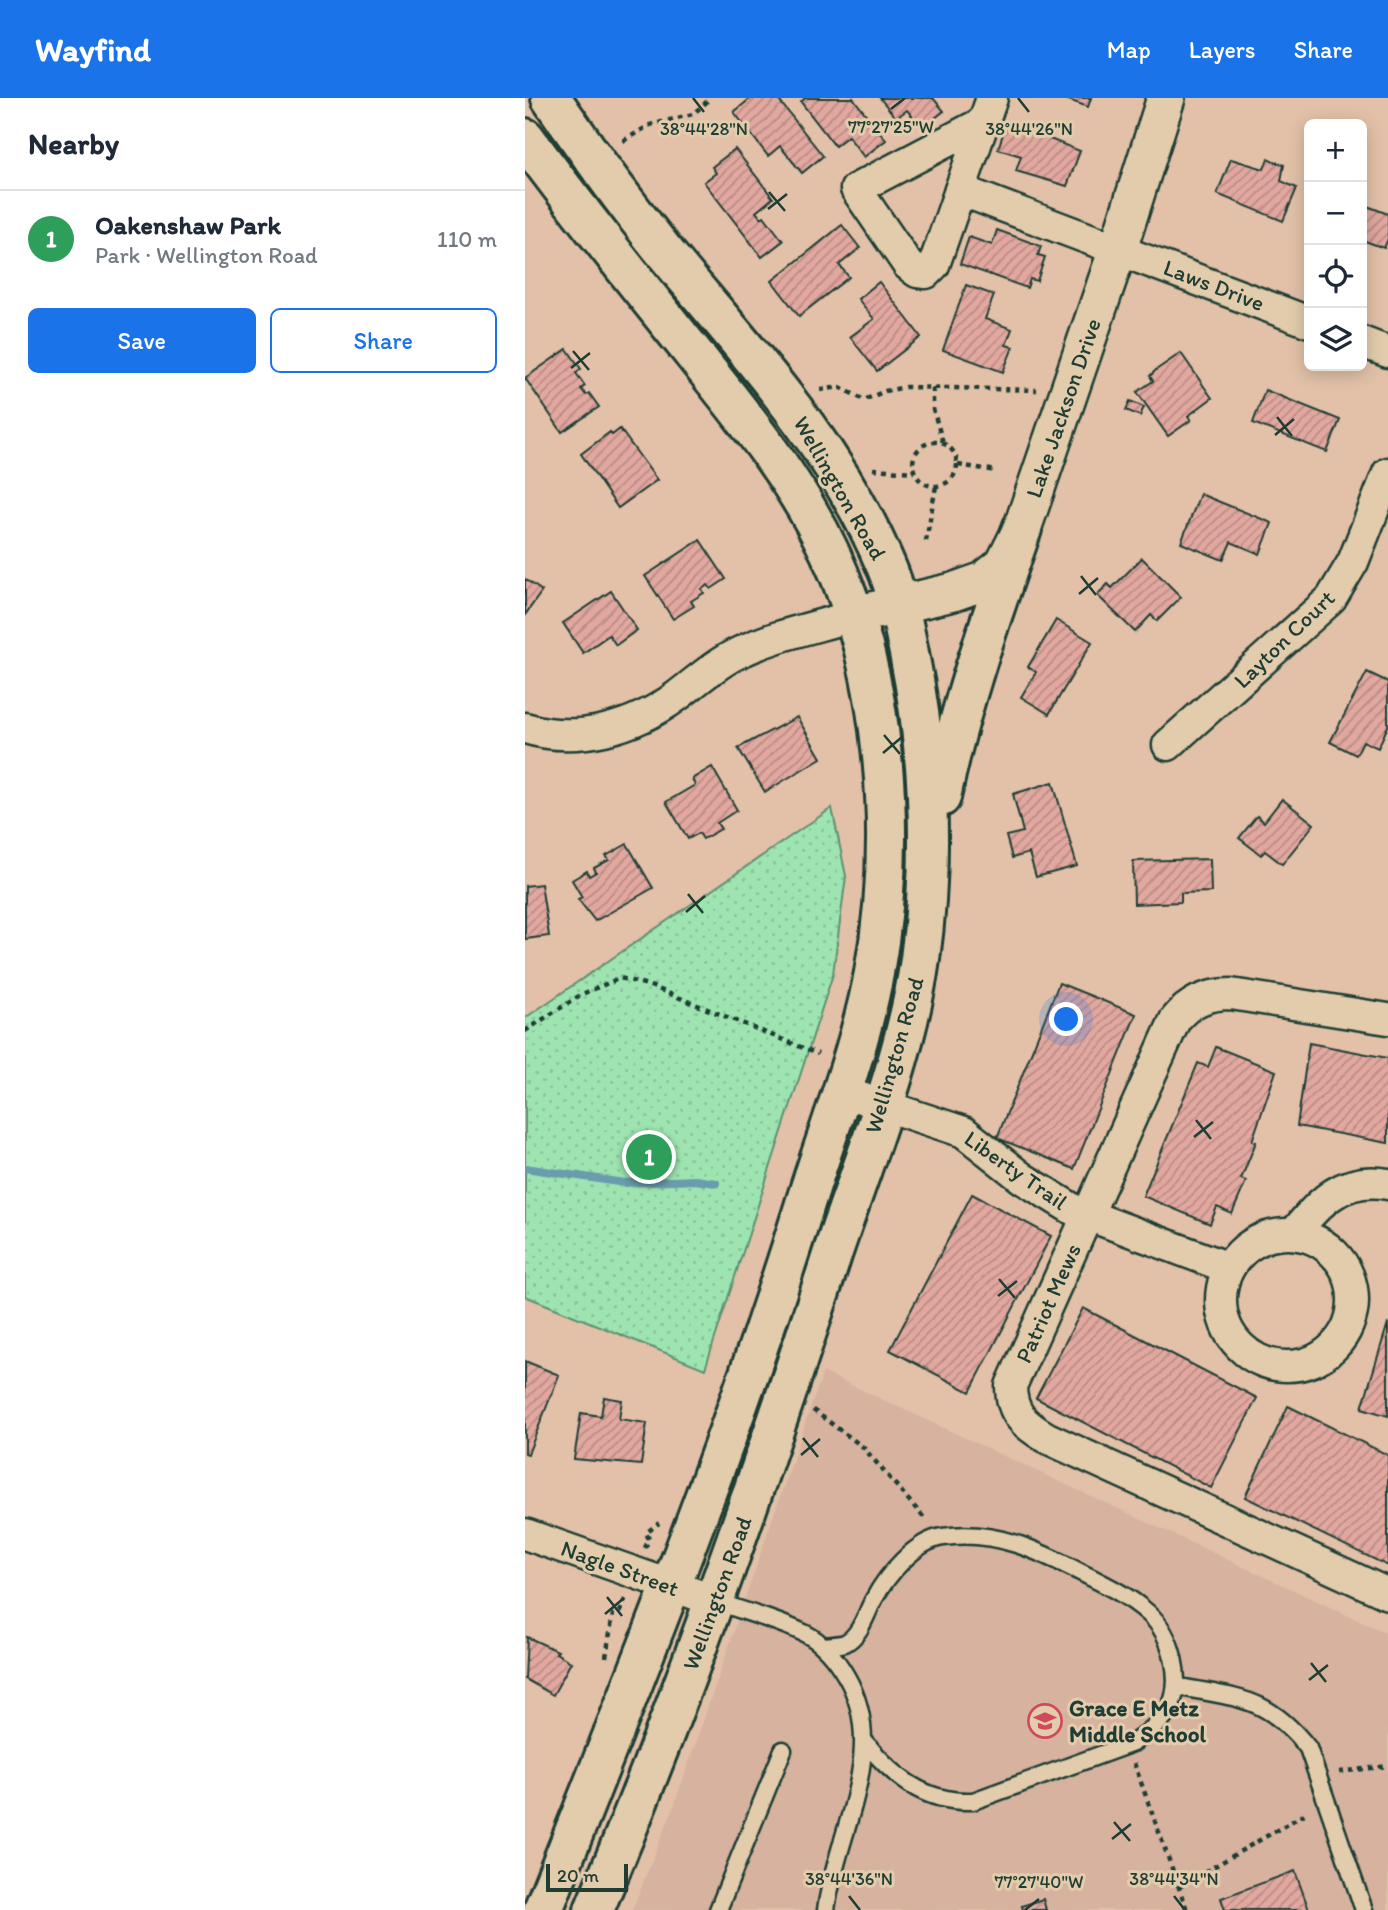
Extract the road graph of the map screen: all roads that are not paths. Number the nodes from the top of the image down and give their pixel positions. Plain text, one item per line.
1 (551, 98) edge
2 (1166, 98) edge
3 (988, 110) edge
4 (525, 138) edge
5 (960, 190) junction
6 (1118, 249) junction
7 (1304, 320) edge
8 (1367, 344) edge
9 (1388, 352) edge
10 (1388, 473) edge
11 (1021, 528) junction
12 (899, 604) junction
13 (855, 615) junction
14 (525, 729) edge
15 (1168, 745) dead end
16 (929, 854) junction
17 (1388, 1019) edge
18 (827, 1079) junction
19 (882, 1103) junction
20 (1388, 1184) edge
21 (1087, 1215) junction
22 (1294, 1234) junction
23 (1229, 1268) junction
24 (525, 1534) edge
25 (672, 1586) junction
26 (1388, 1594) edge
27 (715, 1601) junction
28 (824, 1646) junction
29 (1176, 1686) junction
30 (864, 1741) junction
31 (783, 1750) dead end
32 (543, 1910) edge
33 (594, 1910) edge
34 (718, 1910) edge
35 (826, 1910) edge
36 (1364, 1910) edge

1 - 12 main road, Wellington Road
2 - 6 street, Lake Jackson Drive
3 - 5 street
3 - 5 street
4 - 13 main road, Wellington Road
5 - 6 street, Laws Drive
6 - 7 street, Laws Drive
6 - 11 street, Lake Jackson Drive
8 - 9 street
10 - 15 street, Layton Court
11 - 12 street, Lake Jackson Drive
11 - 16 main road
12 - 13 street, Lake Jackson Drive
12 - 16 main road, Wellington Road
13 - 14 street
13 - 18 main road, Wellington Road
16 - 19 main road, Wellington Road
17 - 21 street, Patriot Mews
18 - 19 street, Liberty Trail
18 - 25 main road, Wellington Road
19 - 21 street, Liberty Trail
19 - 27 main road, Wellington Road
20 - 22 street
21 - 23 street, Liberty Trail
21 - 26 street, Patriot Mews
22 - 23 street
22 - 23 street
24 - 25 street, Nagle Street
25 - 27 street, Nagle Street
25 - 32 main road, Wellington Road
27 - 28 lane
27 - 33 main road, Wellington Road
28 - 29 lane
28 - 30 lane
29 - 30 lane
29 - 36 lane
30 - 35 lane
31 - 34 lane

